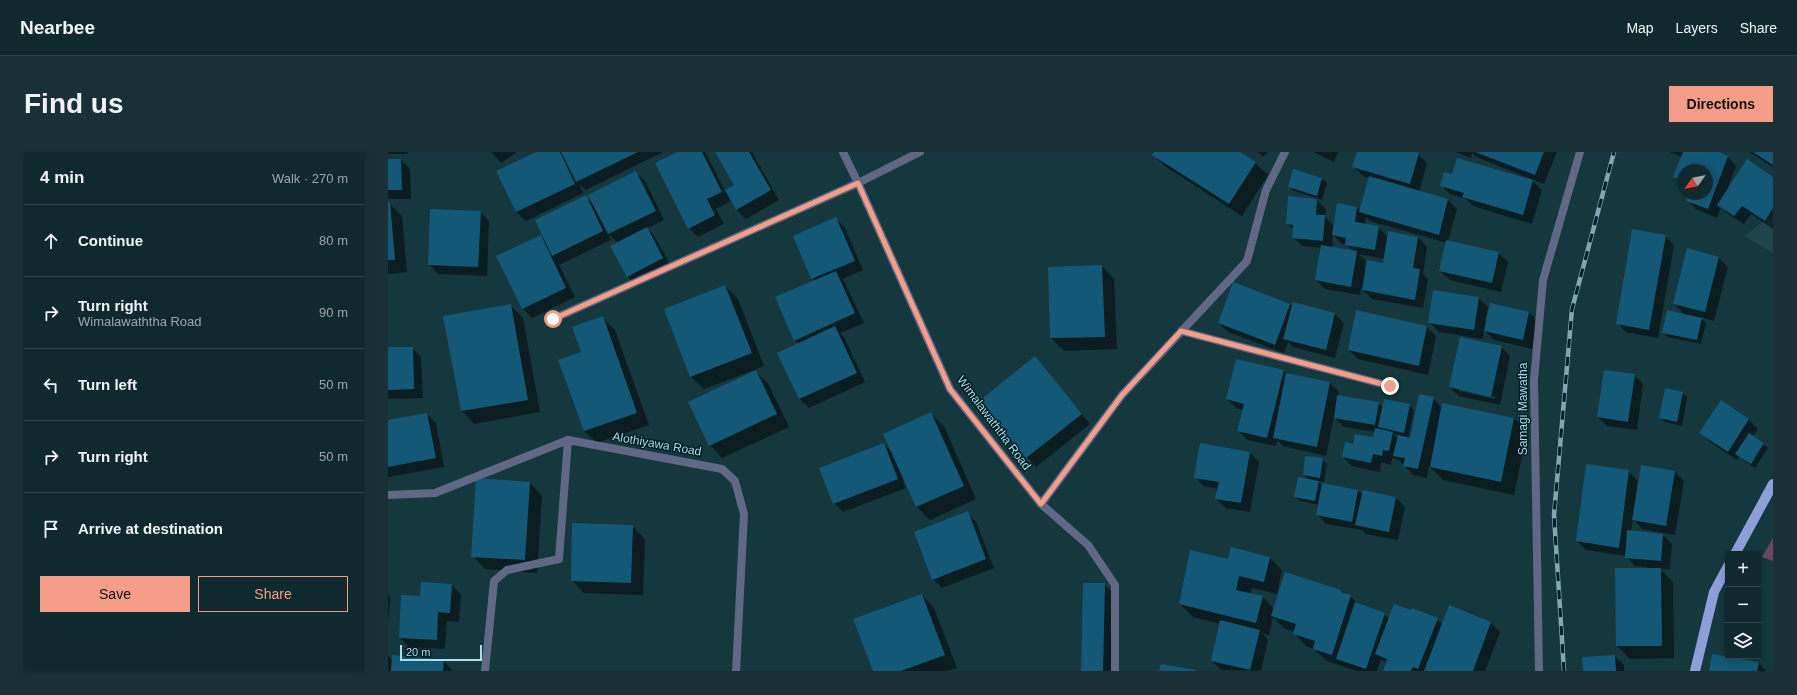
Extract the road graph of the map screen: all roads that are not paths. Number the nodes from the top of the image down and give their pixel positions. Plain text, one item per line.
1 (843, 152) edge
2 (920, 152) edge
3 (1285, 152) edge
4 (1580, 152) edge
5 (858, 183) junction
6 (553, 319) dead end
7 (1181, 331) junction
8 (1390, 386) dead end
9 (568, 440) junction
10 (1773, 484) edge
11 (388, 495) edge
12 (1041, 504) junction
13 (1737, 551) edge
14 (1725, 572) edge
15 (485, 671) edge
16 (736, 671) edge
17 (1115, 671) edge
18 (1539, 671) edge
19 (1695, 671) edge

1 - 5 street, Wimalawaththa Road
2 - 5 street
3 - 7 street
4 - 18 street, Samagi Mawatha
5 - 6 street
5 - 12 street, Wimalawaththa Road
7 - 8 street
7 - 12 street
9 - 11 street
9 - 15 street
9 - 16 street, Alothiyawa Road
10 - 13 main road
12 - 17 street, Wimalawaththa Road
14 - 19 main road

